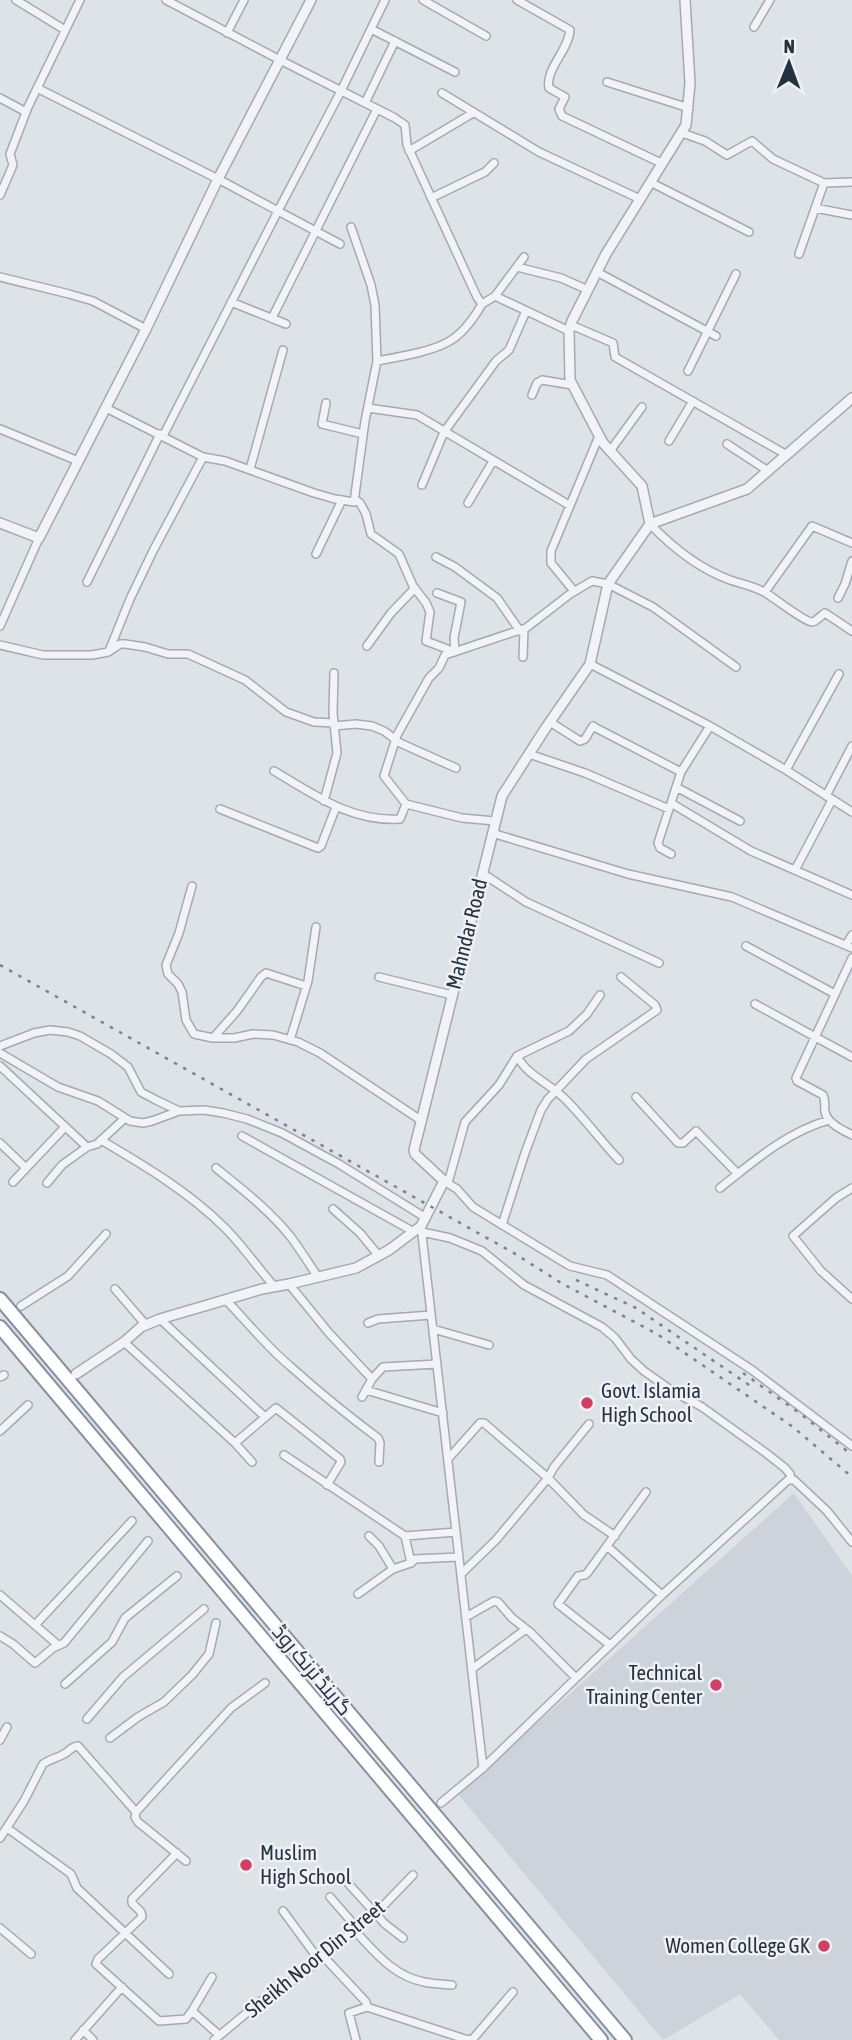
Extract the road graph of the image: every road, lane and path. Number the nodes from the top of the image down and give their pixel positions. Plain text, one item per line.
1 (16, 0) edge
2 (80, 0) edge
3 (166, 0) edge
4 (244, 0) edge
5 (311, 0) edge
6 (385, 0) edge
7 (423, 0) edge
8 (685, 0) edge
9 (770, 0) edge
10 (520, 1) edge
11 (754, 27) dead end
12 (371, 29) junction
13 (65, 30) junction
14 (227, 33) junction
15 (486, 36) dead end
16 (395, 41) junction
17 (280, 60) junction
18 (455, 72) dead end
19 (607, 82) dead end
20 (37, 88) junction
21 (341, 91) junction
22 (442, 93) dead end
23 (0, 98) edge
24 (365, 103) junction
25 (689, 108) junction
26 (377, 109) junction
27 (26, 112) junction
28 (473, 113) junction
29 (682, 133) junction
30 (409, 151) junction
31 (494, 163) dead end
32 (661, 163) junction
33 (218, 179) junction
34 (650, 182) junction
35 (852, 182) edge
36 (824, 183) junction
37 (0, 195) edge
38 (431, 198) junction
39 (640, 199) junction
40 (815, 208) junction
41 (277, 212) junction
42 (852, 215) edge
43 (351, 227) dead end
44 (749, 232) dead end
45 (316, 233) junction
46 (340, 244) dead end
47 (799, 254) dead end
48 (524, 257) dead end
49 (517, 267) junction
50 (597, 272) junction
51 (736, 274) dead end
52 (0, 277) edge
53 (588, 289) junction
54 (495, 296) junction
55 (231, 302) junction
56 (482, 304) junction
57 (526, 311) junction
58 (272, 318) junction
59 (286, 324) dead end
60 (570, 328) junction
61 (146, 329) junction
62 (712, 334) junction
63 (283, 350) dead end
64 (377, 361) junction
65 (688, 371) dead end
66 (572, 385) junction
67 (532, 395) dead end
68 (852, 398) edge
69 (693, 401) junction
70 (327, 403) dead end
71 (642, 407) dead end
72 (106, 408) junction
73 (368, 408) junction
74 (0, 429) edge
75 (444, 432) junction
76 (363, 434) junction
77 (162, 435) junction
78 (599, 436) junction
79 (669, 441) dead end
80 (727, 444) dead end
81 (610, 451) junction
82 (787, 455) junction
83 (203, 457) junction
84 (78, 461) junction
85 (493, 461) junction
86 (250, 469) junction
87 (768, 471) junction
88 (422, 485) dead end
89 (342, 500) junction
90 (356, 500) junction
91 (468, 503) dead end
92 (569, 505) junction
93 (0, 523) edge
94 (650, 524) junction
95 (39, 538) junction
96 (852, 543) edge
97 (316, 554) dead end
98 (436, 557) dead end
99 (852, 561) edge
100 (87, 582) dead end
101 (608, 584) junction
102 (415, 588) junction
103 (574, 592) junction
104 (765, 592) junction
105 (438, 593) dead end
106 (838, 598) dead end
107 (0, 626) edge
108 (522, 630) junction
109 (852, 631) edge
110 (0, 645) edge
111 (367, 646) dead end
112 (109, 651) junction
113 (455, 652) junction
114 (523, 657) dead end
115 (590, 664) junction
116 (736, 667) dead end
117 (334, 674) dead end
118 (839, 674) dead end
119 (550, 722) junction
120 (334, 724) junction
121 (710, 726) junction
122 (395, 740) junction
123 (852, 747) edge
124 (529, 754) junction
125 (456, 768) dead end
126 (786, 770) junction
127 (274, 772) dead end
128 (681, 772) junction
129 (676, 787) junction
130 (829, 798) junction
131 (324, 801) junction
132 (406, 804) junction
133 (670, 806) junction
134 (336, 807) junction
135 (220, 809) dead end
136 (852, 812) edge
137 (495, 821) junction
138 (740, 821) dead end
139 (492, 833) junction
140 (671, 854) dead end
141 (795, 870) junction
142 (482, 873) junction
143 (192, 886) dead end
144 (852, 895) edge
145 (316, 927) dead end
146 (852, 935) edge
147 (746, 946) dead end
148 (849, 947) edge
149 (852, 958) edge
150 (659, 963) dead end
151 (379, 977) dead end
152 (621, 977) dead end
153 (306, 986) junction
154 (835, 994) junction
155 (452, 995) junction
156 (600, 995) dead end
157 (755, 1004) dead end
158 (816, 1037) junction
159 (214, 1038) junction
160 (290, 1040) junction
161 (0, 1046) edge
162 (0, 1054) edge
163 (517, 1056) junction
164 (852, 1057) edge
165 (0, 1066) edge
166 (555, 1091) junction
167 (636, 1097) dead end
168 (178, 1111) junction
169 (124, 1119) junction
170 (829, 1120) junction
171 (422, 1121) junction
172 (65, 1127) junction
173 (852, 1135) edge
174 (242, 1136) dead end
175 (101, 1139) junction
176 (0, 1143) edge
177 (87, 1147) junction
178 (619, 1160) dead end
179 (26, 1168) junction
180 (216, 1168) dead end
181 (738, 1174) junction
182 (13, 1182) dead end
183 (446, 1182) junction
184 (47, 1184) dead end
185 (720, 1188) dead end
186 (852, 1188) edge
187 (333, 1209) dead end
188 (502, 1225) junction
189 (421, 1227) junction
190 (106, 1234) dead end
191 (379, 1256) junction
192 (318, 1277) junction
193 (289, 1284) junction
194 (274, 1286) junction
195 (115, 1289) dead end
196 (852, 1299) edge
197 (0, 1300) edge
198 (226, 1300) junction
199 (17, 1310) junction
200 (431, 1315) junction
201 (160, 1319) junction
202 (368, 1323) dead end
203 (146, 1325) junction
204 (0, 1326) edge
205 (433, 1329) junction
206 (124, 1342) junction
207 (489, 1345) dead end
208 (437, 1364) junction
209 (76, 1374) dead end
210 (372, 1379) junction
211 (28, 1405) dead end
212 (443, 1413) junction
213 (265, 1416) junction
214 (589, 1424) dead end
215 (0, 1431) edge
216 (234, 1443) junction
217 (852, 1446) edge
218 (285, 1455) dead end
219 (448, 1459) junction
220 (252, 1462) dead end
221 (379, 1462) dead end
222 (548, 1478) junction
223 (790, 1479) junction
224 (327, 1485) junction
225 (646, 1492) dead end
226 (132, 1521) dead end
227 (456, 1532) junction
228 (369, 1536) dead end
229 (405, 1536) junction
230 (615, 1536) junction
231 (148, 1541) dead end
232 (852, 1542) edge
233 (608, 1547) junction
234 (459, 1557) junction
235 (411, 1563) junction
236 (393, 1569) junction
237 (461, 1574) junction
238 (177, 1576) dead end
239 (358, 1594) dead end
240 (0, 1595) edge
241 (662, 1595) junction
242 (204, 1609) dead end
243 (466, 1617) junction
244 (216, 1623) dead end
245 (35, 1625) junction
246 (526, 1629) junction
247 (0, 1636) edge
248 (58, 1645) junction
249 (610, 1645) junction
250 (472, 1669) junction
251 (576, 1678) junction
252 (265, 1683) dead end
253 (65, 1684) dead end
254 (87, 1719) dead end
255 (7, 1727) dead end
256 (110, 1738) dead end
257 (0, 1740) edge
258 (483, 1768) junction
259 (441, 1803) dead end
260 (136, 1812) junction
261 (7, 1828) junction
262 (0, 1838) edge
263 (177, 1853) junction
264 (186, 1861) dead end
265 (413, 1875) dead end
266 (346, 1881) dead end
267 (330, 1897) dead end
268 (283, 1911) dead end
269 (374, 1912) junction
270 (0, 1928) edge
271 (355, 1929) junction
272 (125, 1933) junction
273 (403, 1938) dead end
274 (31, 1954) dead end
275 (321, 1958) junction
276 (169, 1974) dead end
277 (212, 1977) dead end
278 (452, 1985) dead end
279 (122, 1987) junction
280 (513, 1992) dead end
281 (367, 2007) junction
282 (192, 2011) junction
283 (83, 2030) junction
284 (217, 2037) edge
285 (75, 2040) edge
286 (93, 2040) edge
287 (356, 2040) edge
288 (601, 2040) edge
289 (625, 2040) edge

1 - 13 street
2 - 13 street
3 - 14 street
4 - 14 street
5 - 17 street
6 - 12 street
7 - 15 street
8 - 25 street
9 - 11 street
10 - 32 street
12 - 16 street
12 - 21 street
13 - 20 street
14 - 17 street
16 - 18 street
16 - 24 street
17 - 21 street
17 - 33 street
19 - 25 street
20 - 27 street
20 - 33 street
21 - 24 street
21 - 41 street
22 - 28 street
23 - 27 street
24 - 26 street
25 - 29 street
26 - 30 street
26 - 45 street
27 - 37 street
28 - 30 street
28 - 39 street
29 - 32 street
29 - 36 street
30 - 38 street
31 - 38 street
32 - 34 street
33 - 41 street
33 - 61 street
34 - 39 street
34 - 44 street
35 - 36 street
36 - 40 street
38 - 56 street
39 - 50 street
40 - 42 street
40 - 47 street
41 - 45 street
41 - 55 street
43 - 64 street
45 - 46 street
45 - 58 street
48 - 49 street
49 - 53 street
49 - 54 street
50 - 53 street
50 - 62 street
51 - 62 street
52 - 61 street
53 - 60 street
54 - 56 street
54 - 57 street
55 - 58 street
55 - 77 street
56 - 64 street
57 - 60 street
57 - 75 street
58 - 59 street
60 - 66 street
60 - 69 street
61 - 72 street
62 - 65 street
63 - 86 street
64 - 73 street
66 - 67 street
66 - 78 street
68 - 82 street
69 - 79 street
69 - 82 street
70 - 76 street
71 - 81 street
72 - 77 street
72 - 84 street
73 - 75 street
73 - 76 street
74 - 84 street
75 - 85 street
75 - 88 street
76 - 90 street
77 - 83 street
77 - 100 street
78 - 81 street
78 - 92 street
80 - 87 street
81 - 94 street
82 - 87 street
83 - 86 street
83 - 112 street
84 - 95 street
85 - 91 street
85 - 92 street
86 - 89 street
87 - 94 street
89 - 90 street
89 - 97 street
90 - 102 street
92 - 103 street
93 - 95 street
94 - 101 street, Mahndar Road
94 - 104 street
95 - 107 street
96 - 104 street
98 - 108 street
99 - 106 street
101 - 103 street
101 - 115 street, Mahndar Road
101 - 116 street
102 - 111 street
102 - 113 street
103 - 108 street
104 - 109 street
105 - 113 street
108 - 113 street
108 - 114 street
110 - 112 street
112 - 120 street
113 - 122 street
115 - 119 street, Mahndar Road
115 - 121 street
117 - 120 street
118 - 126 street
119 - 124 street, Mahndar Road
119 - 128 street
120 - 122 street
120 - 131 street
121 - 126 street
121 - 128 street
122 - 125 street
122 - 132 street
123 - 130 street
124 - 133 street
124 - 137 street, Mahndar Road
126 - 130 street
127 - 131 street
128 - 129 street
129 - 133 street
129 - 138 street
130 - 136 street
130 - 141 street
131 - 134 street
132 - 134 street
132 - 137 street
133 - 140 street
133 - 141 street
134 - 135 street
137 - 139 street, Mahndar Road
139 - 142 street, Mahndar Road
139 - 148 street
141 - 144 street
142 - 150 street
142 - 155 street, Mahndar Road
143 - 159 street
145 - 153 street
146 - 148 street
147 - 154 street
149 - 154 street
151 - 155 street
152 - 166 street
153 - 159 street
153 - 160 street
154 - 158 street
155 - 171 street, Mahndar Road
156 - 163 street
157 - 158 street
158 - 164 street
158 - 170 street
159 - 160 street
160 - 171 street
161 - 168 street
162 - 169 street
163 - 166 street
163 - 183 street
165 - 172 street
166 - 178 street
166 - 188 street
167 - 181 street
168 - 169 street
168 - 189 street
169 - 175 street
170 - 173 street
170 - 181 street
171 - 183 street, Mahndar Road
172 - 177 street
172 - 179 street
174 - 189 street
175 - 177 street
175 - 194 street
176 - 179 street
177 - 184 street
179 - 182 street
180 - 192 street
181 - 185 street
183 - 188 street
183 - 189 street
186 - 196 street
187 - 191 street
188 - 217 street
189 - 191 street
189 - 200 street
189 - 223 street
190 - 199 street
191 - 192 street
192 - 193 street
193 - 194 street
193 - 210 street
194 - 198 street
195 - 203 street
197 - 199 highway, گرینڈ ٹرنک روڈ
198 - 201 street
198 - 221 street
199 - 204 highway
199 - 289 highway, گرینڈ ٹرنک روڈ
200 - 202 street
200 - 205 street
201 - 203 street
201 - 213 street
203 - 206 street
204 - 288 highway, گرینڈ ٹرنک روڈ
205 - 207 street
205 - 208 street
206 - 209 street
206 - 216 street
208 - 210 street
208 - 212 street
210 - 212 street
211 - 215 street
212 - 219 street
213 - 216 street
213 - 224 street
214 - 222 street
216 - 220 street
218 - 224 street
219 - 222 street
219 - 227 street
222 - 230 street
222 - 237 street
223 - 232 street
223 - 241 street
224 - 229 street
225 - 230 street
226 - 245 street
227 - 229 street
227 - 234 street
228 - 236 street
229 - 235 street
230 - 233 street
231 - 248 street
233 - 241 street
233 - 249 street
234 - 235 street
234 - 237 street
235 - 236 street
236 - 239 street
237 - 243 street
238 - 253 street
240 - 245 street
241 - 249 street
242 - 254 street
243 - 246 street
243 - 250 street
244 - 256 street
245 - 248 street
246 - 250 street
246 - 251 street
247 - 248 street
249 - 251 street
250 - 258 street
251 - 258 street
252 - 260 street
255 - 257 street
258 - 259 street
260 - 261 street
260 - 263 street
261 - 262 street
261 - 272 street
263 - 264 street
263 - 272 street
265 - 269 street, Sheikh Noor Din Street
266 - 269 street
267 - 271 street
268 - 275 street
269 - 271 street, Sheikh Noor Din Street
269 - 273 street
270 - 274 street
271 - 275 street, Sheikh Noor Din Street
271 - 278 street
272 - 276 street
272 - 279 street
275 - 281 street
275 - 284 street, Sheikh Noor Din Street
277 - 282 street
279 - 282 street
279 - 283 street
280 - 281 street
281 - 287 street
282 - 284 street
283 - 285 street
283 - 286 street

